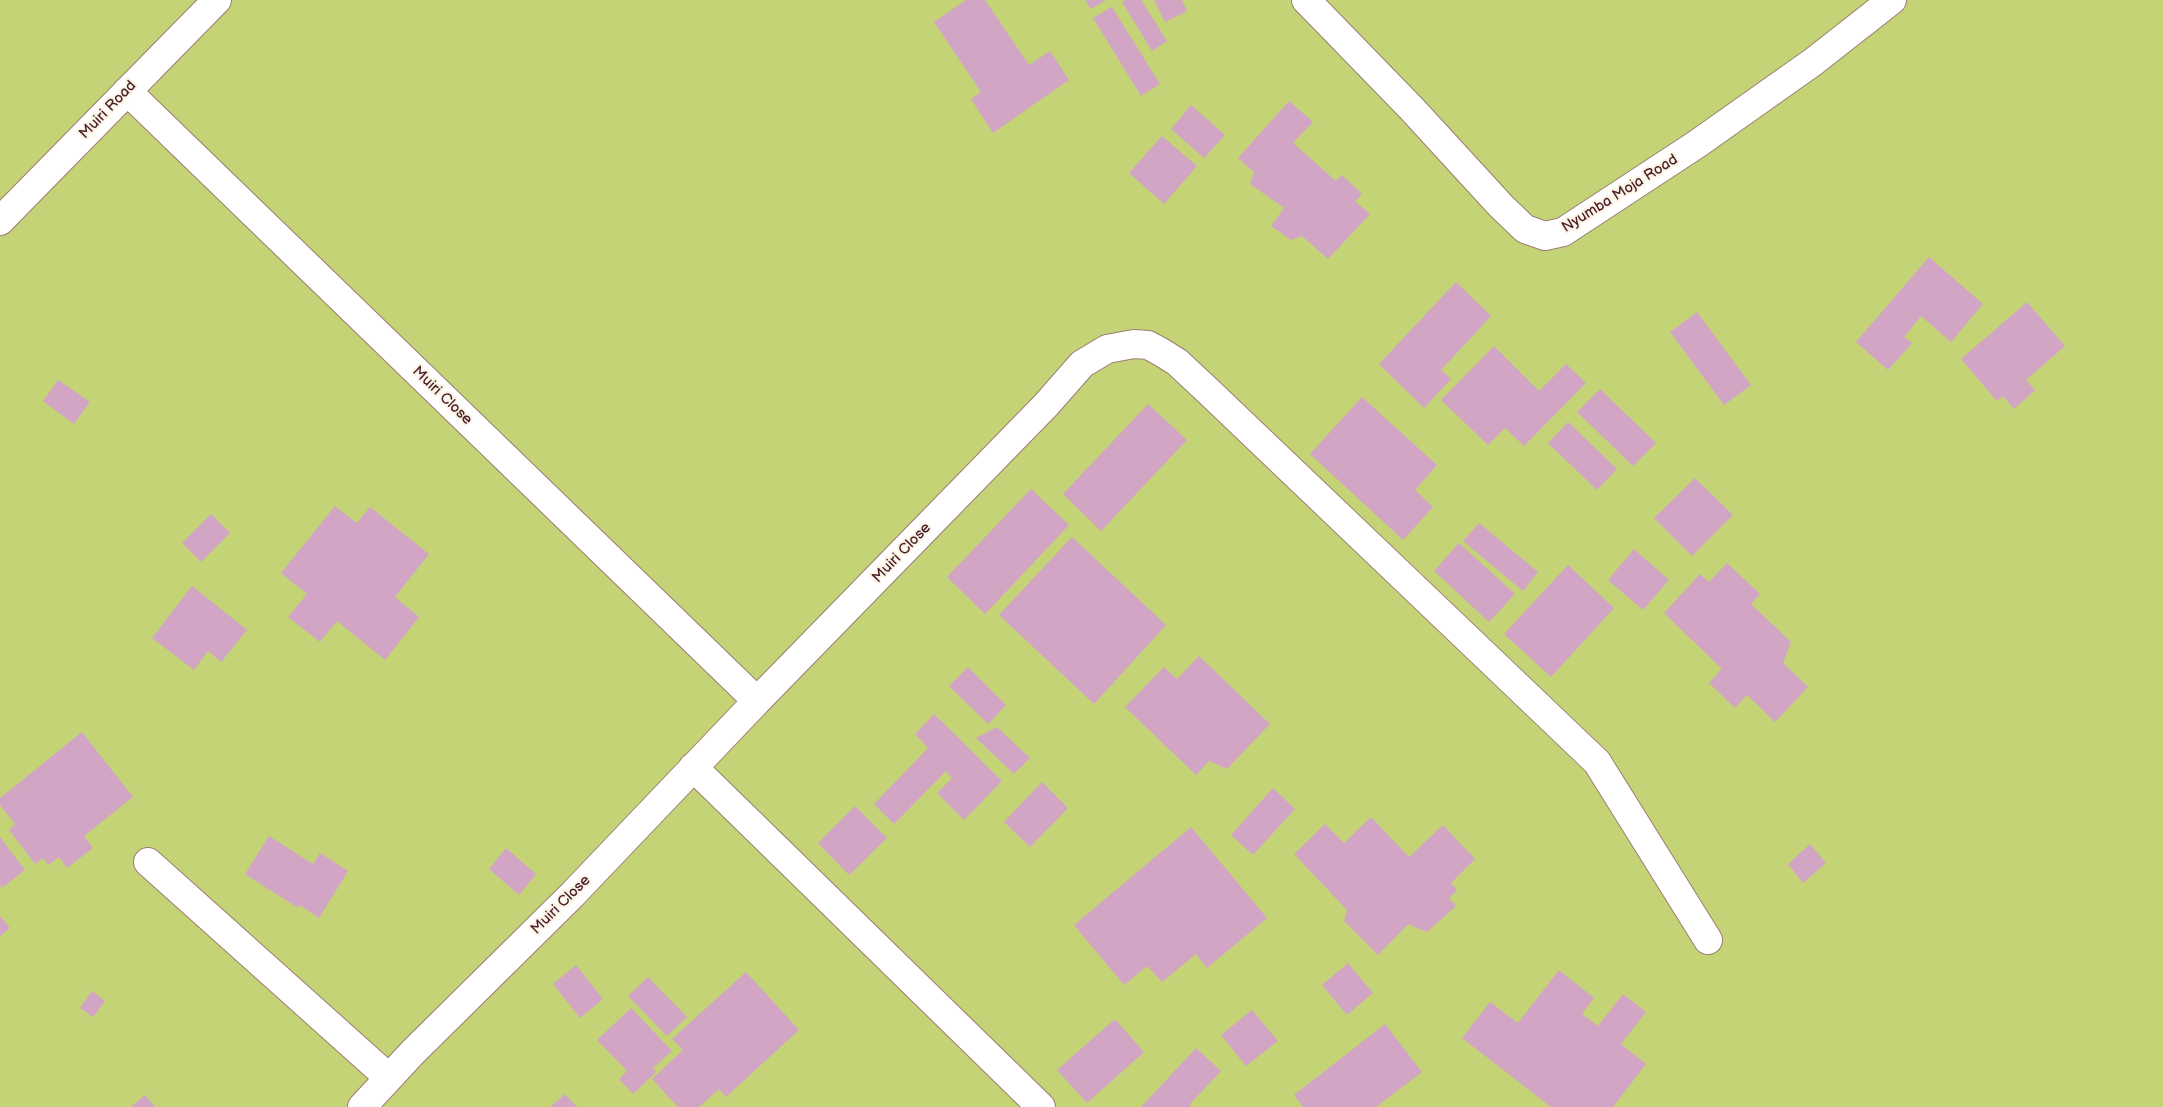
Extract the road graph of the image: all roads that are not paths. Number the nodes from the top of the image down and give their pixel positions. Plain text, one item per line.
1 (217, 0) edge
2 (1306, 0) edge
3 (1892, 0) edge
4 (127, 91) junction
5 (0, 221) edge
6 (757, 701) junction
7 (693, 767) junction
8 (148, 862) dead end
9 (1708, 940) dead end
10 (389, 1078) junction
11 (362, 1107) edge
12 (1041, 1107) edge

1 - 4 street, Muiri Road
2 - 3 street, Nyumba Moja Road
4 - 5 street, Muiri Road
4 - 6 street, Muiri Close
6 - 7 street, Muiri Close
6 - 9 street, Muiri Close
7 - 10 street, Muiri Close
7 - 12 street
8 - 10 street
10 - 11 street, Muiri Close

